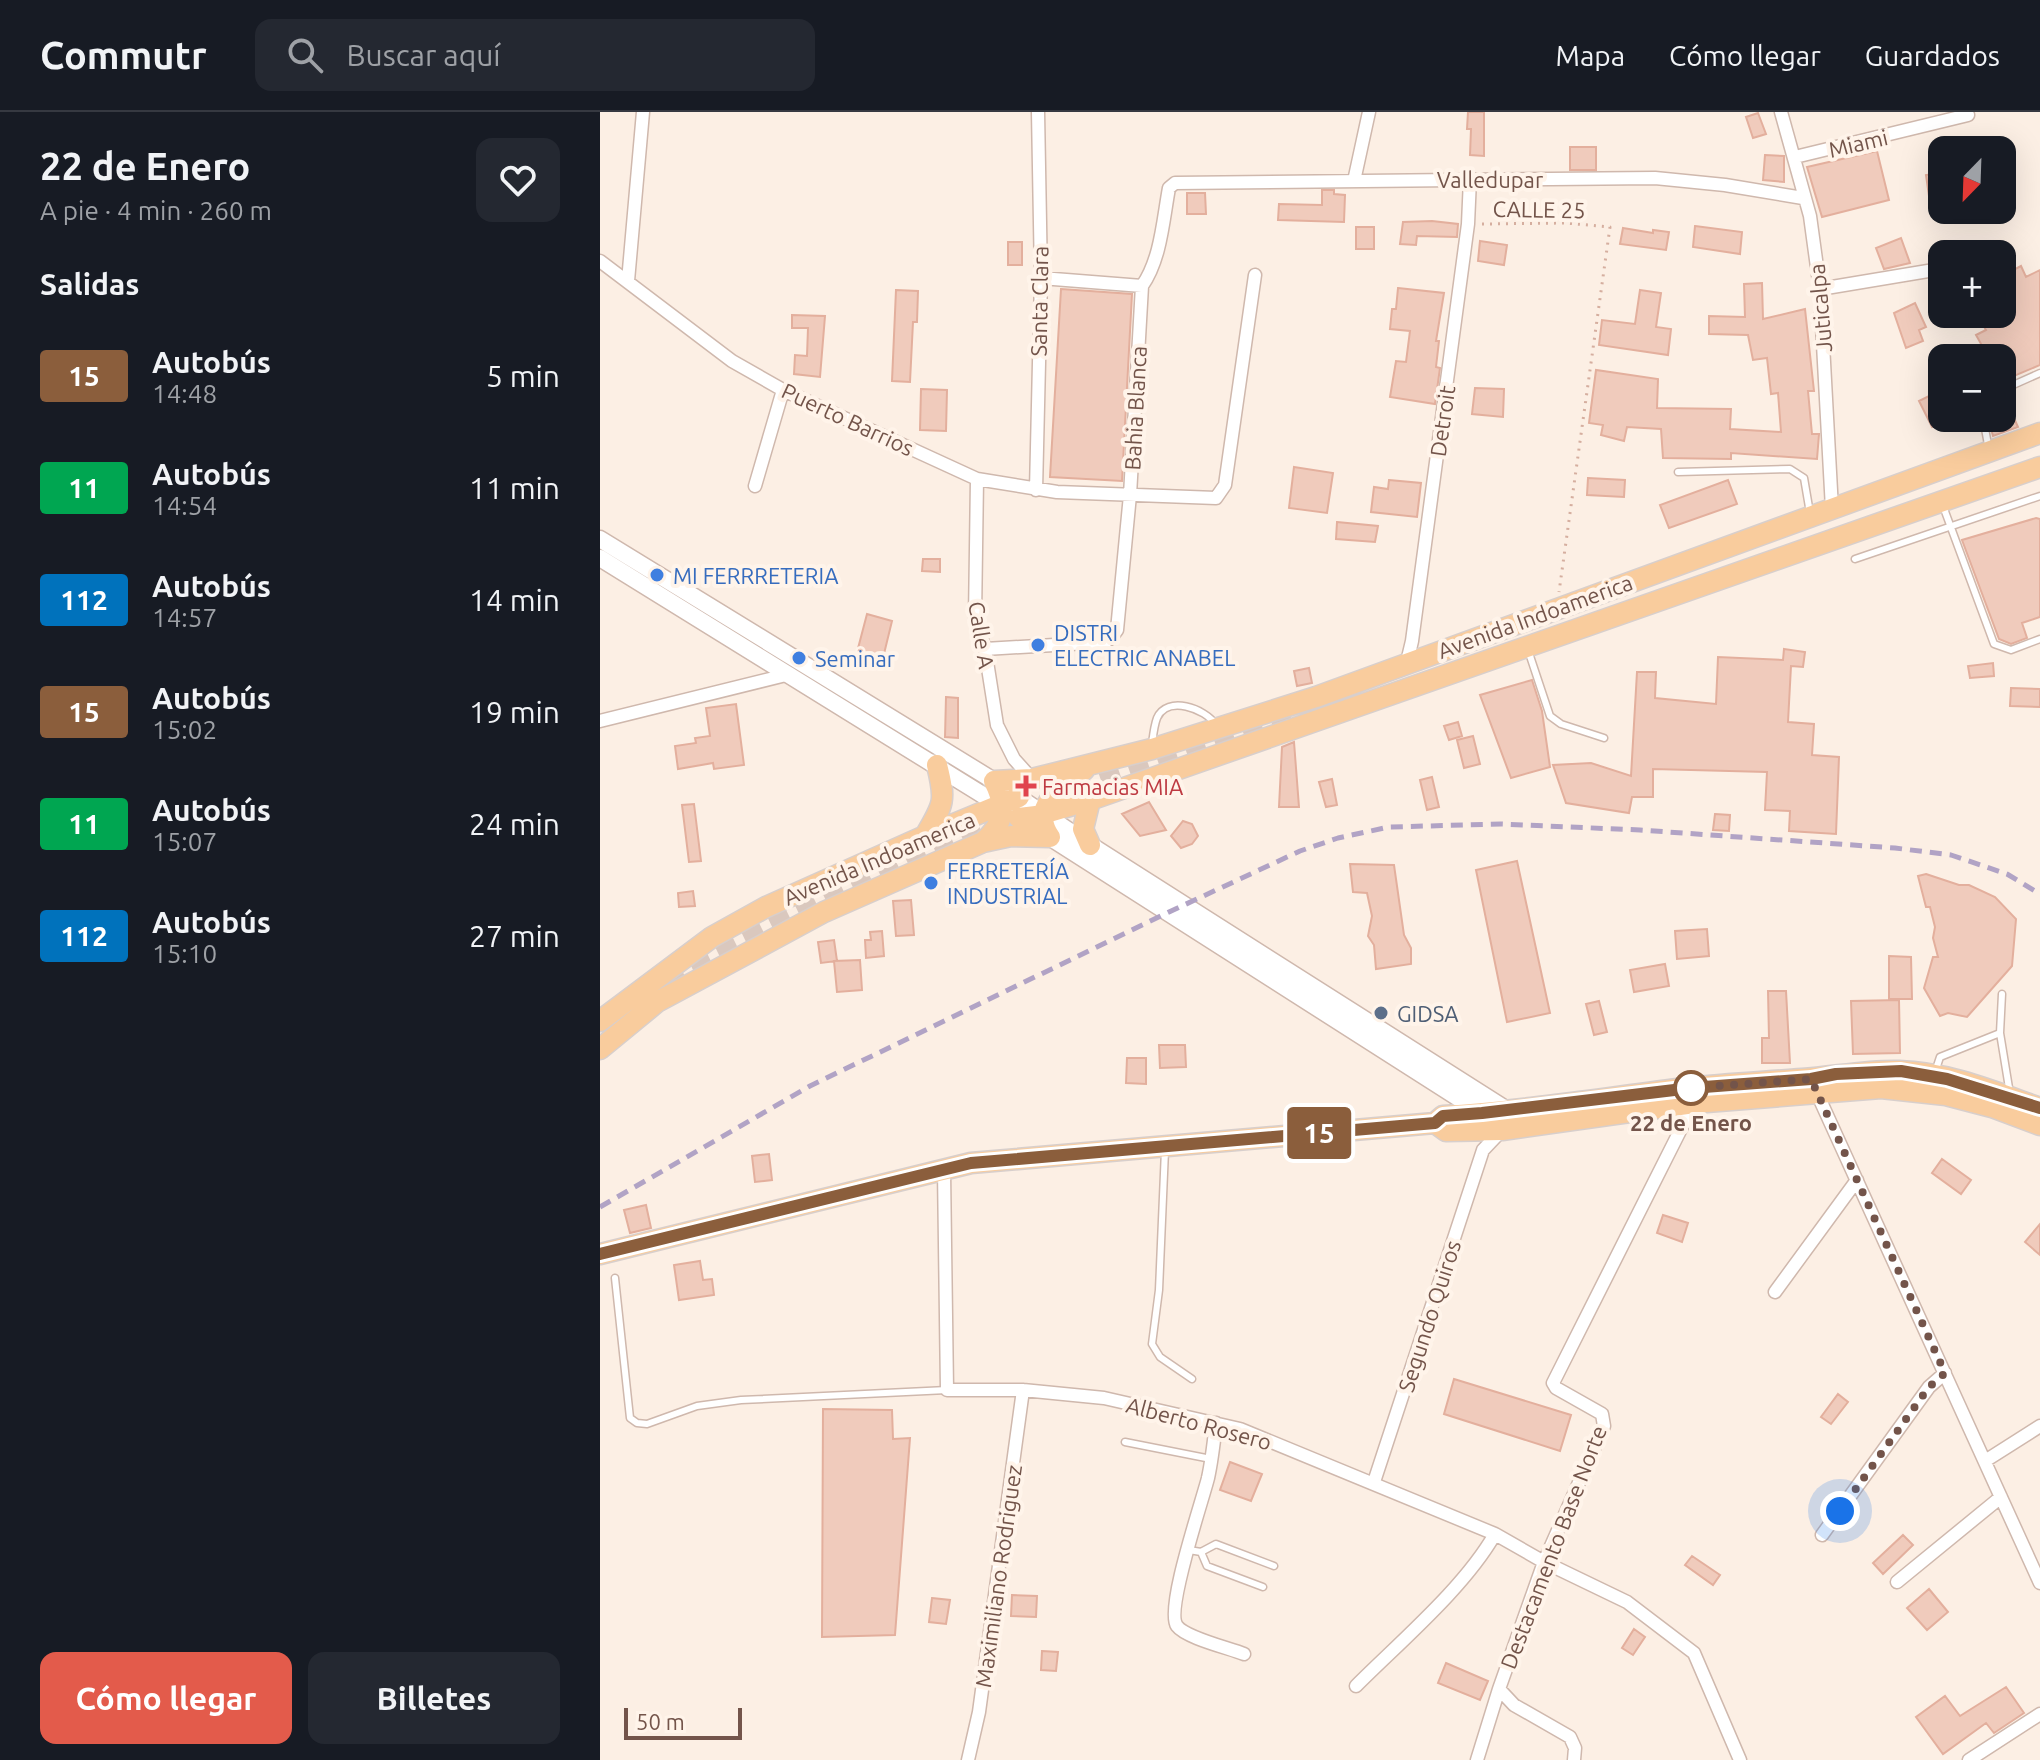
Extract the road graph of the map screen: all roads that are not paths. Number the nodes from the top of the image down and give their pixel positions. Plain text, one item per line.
1 (643, 112) edge
2 (1038, 112) edge
3 (1369, 112) edge
4 (1781, 112) edge
5 (1968, 115) dead end
6 (1795, 157) junction
7 (1470, 179) junction
8 (1354, 181) junction
9 (1175, 183) joint
10 (1803, 198) junction
11 (600, 261) edge
12 (1928, 271) edge
13 (1255, 275) dead end
14 (1041, 278) junction
15 (628, 281) junction
16 (1142, 286) junction
17 (1820, 289) junction
18 (2040, 373) edge
19 (2016, 384) edge
20 (783, 390) junction
21 (1986, 432) edge
22 (2040, 433) edge
23 (1990, 452) junction
24 (2040, 467) edge
25 (1678, 472) dead end
26 (977, 479) junction
27 (755, 486) dead end
28 (1036, 490) junction
29 (1130, 495) junction
30 (2040, 496) edge
31 (1941, 501) junction
32 (1832, 509) junction
33 (1811, 517) junction
34 (1950, 527) junction
35 (600, 539) edge
36 (600, 558) edge
37 (1855, 559) dead end
38 (2040, 639) edge
39 (1527, 647) junction
40 (985, 649) junction
41 (1407, 662) junction
42 (790, 674) junction
43 (600, 721) edge
44 (1218, 728) junction
45 (1604, 738) dead end
46 (1152, 749) junction
47 (937, 765) junction
48 (1090, 765) junction
49 (1032, 779) junction
50 (994, 781) junction
51 (1090, 800) junction
52 (1010, 801) junction
53 (1043, 813) junction
54 (1019, 818) junction
55 (925, 836) junction
56 (1050, 837) junction
57 (983, 842) junction
58 (1090, 845) junction
59 (2002, 994) dead end
60 (600, 1021) edge
61 (2000, 1033) junction
62 (600, 1049) edge
63 (1934, 1077) junction
64 (1814, 1085) junction
65 (2011, 1098) junction
66 (1694, 1103) junction
67 (2040, 1108) edge
68 (1505, 1120) junction
69 (2040, 1125) edge
70 (1481, 1132) junction
71 (1166, 1146) junction
72 (944, 1171) junction
73 (1857, 1180) junction
74 (600, 1254) edge
75 (615, 1278) dead end
76 (1775, 1292) dead end
77 (1945, 1373) junction
78 (1192, 1379) dead end
79 (947, 1390) junction
80 (1023, 1390) junction
81 (1216, 1423) junction
82 (2040, 1426) edge
83 (1125, 1442) dead end
84 (1211, 1459) junction
85 (1985, 1461) junction
86 (1374, 1482) junction
87 (2001, 1497) junction
88 (1495, 1534) junction
89 (1822, 1535) dead end
90 (1195, 1551) junction
91 (1544, 1562) junction
92 (1274, 1566) dead end
93 (1897, 1582) dead end
94 (2040, 1583) edge
95 (1263, 1587) dead end
96 (1244, 1654) dead end
97 (1356, 1686) dead end
98 (1499, 1689) junction
99 (2040, 1714) edge
100 (968, 1760) edge
101 (1477, 1760) edge
102 (1574, 1760) edge
103 (1740, 1760) edge
104 (1969, 1760) edge

1 - 15 street
2 - 14 street, Santa Clara
3 - 8 street
4 - 6 street, Juticalpa
5 - 6 street, Miami
6 - 10 street, Juticalpa
7 - 8 street, Valledupar
7 - 10 street, Valledupar
7 - 41 street, Detroit
8 - 9 street, Valledupar
9 - 16 street, Bahia Blanca
10 - 17 street, Juticalpa
11 - 15 street, Puerto Barrios
12 - 17 street
13 - 29 street, Puerto Barrios
14 - 16 street
14 - 28 street, Santa Clara
15 - 20 street, Puerto Barrios
16 - 29 street, Bahia Blanca
17 - 32 street, Juticalpa
18 - 19 lane
20 - 26 street, Puerto Barrios
20 - 27 street
21 - 23 lane
22 - 23 main road, Avenida Indoamerica
23 - 32 main road, Avenida Indoamerica
24 - 31 main road, Avenida Indoamerica
25 - 33 lane
26 - 28 street, Puerto Barrios
26 - 40 street, Calle A
28 - 29 street, Puerto Barrios
29 - 40 street, Bahia Blanca
30 - 34 lane
31 - 34 lane
31 - 39 main road, Avenida Indoamerica
32 - 33 main road, Avenida Indoamerica
33 - 41 main road, Avenida Indoamerica
34 - 37 lane
34 - 38 lane
35 - 50 street
36 - 42 street
39 - 45 lane
39 - 51 main road, Avenida Indoamerica
40 - 49 street, Calle A
41 - 44 main road, Avenida Indoamerica
42 - 43 street
42 - 47 street
44 - 46 main road, Avenida Indoamerica
44 - 46 lane
46 - 48 main road, Avenida Indoamerica
47 - 52 street
47 - 55 main road
48 - 49 main road
48 - 53 main road, Avenida Indoamerica
49 - 50 main road
50 - 52 main road
51 - 53 main road, Avenida Indoamerica
51 - 58 main road
52 - 53 street
52 - 54 street
52 - 55 main road, Avenida Indoamerica
52 - 57 main road, Avenida Indoamerica
53 - 54 main road, Avenida Indoamerica
53 - 56 main road
53 - 58 street
54 - 56 street
55 - 60 main road, Avenida Indoamerica
56 - 57 main road
56 - 70 street
57 - 62 main road, Avenida Indoamerica
58 - 68 street
59 - 61 lane
61 - 63 lane
61 - 65 lane
63 - 64 main road
63 - 65 main road
64 - 66 main road
64 - 68 main road
64 - 69 main road
64 - 73 street
65 - 67 main road
66 - 68 main road
66 - 91 street, Destacamento Base Norte
68 - 70 main road
70 - 71 main road
70 - 86 street, Segundo Quiros
71 - 72 main road
71 - 78 lane
72 - 74 main road
72 - 79 street
73 - 76 street
73 - 77 street
75 - 79 lane, Alberto Rosero
77 - 85 street
77 - 89 street
79 - 80 street, Alberto Rosero
80 - 81 street, Alberto Rosero
80 - 100 street, Maximiliano Rodriguez
81 - 84 street
81 - 86 street, Alberto Rosero
82 - 85 street
83 - 84 lane
84 - 90 street
85 - 87 street
86 - 88 street, Alberto Rosero
87 - 93 street
87 - 94 street
88 - 91 street, Alberto Rosero
88 - 97 street
90 - 92 lane
90 - 95 lane
90 - 96 street
91 - 98 street, Destacamento Base Norte
91 - 103 street, Alberto Rosero
98 - 101 street, Destacamento Base Norte
98 - 102 street
99 - 104 street

